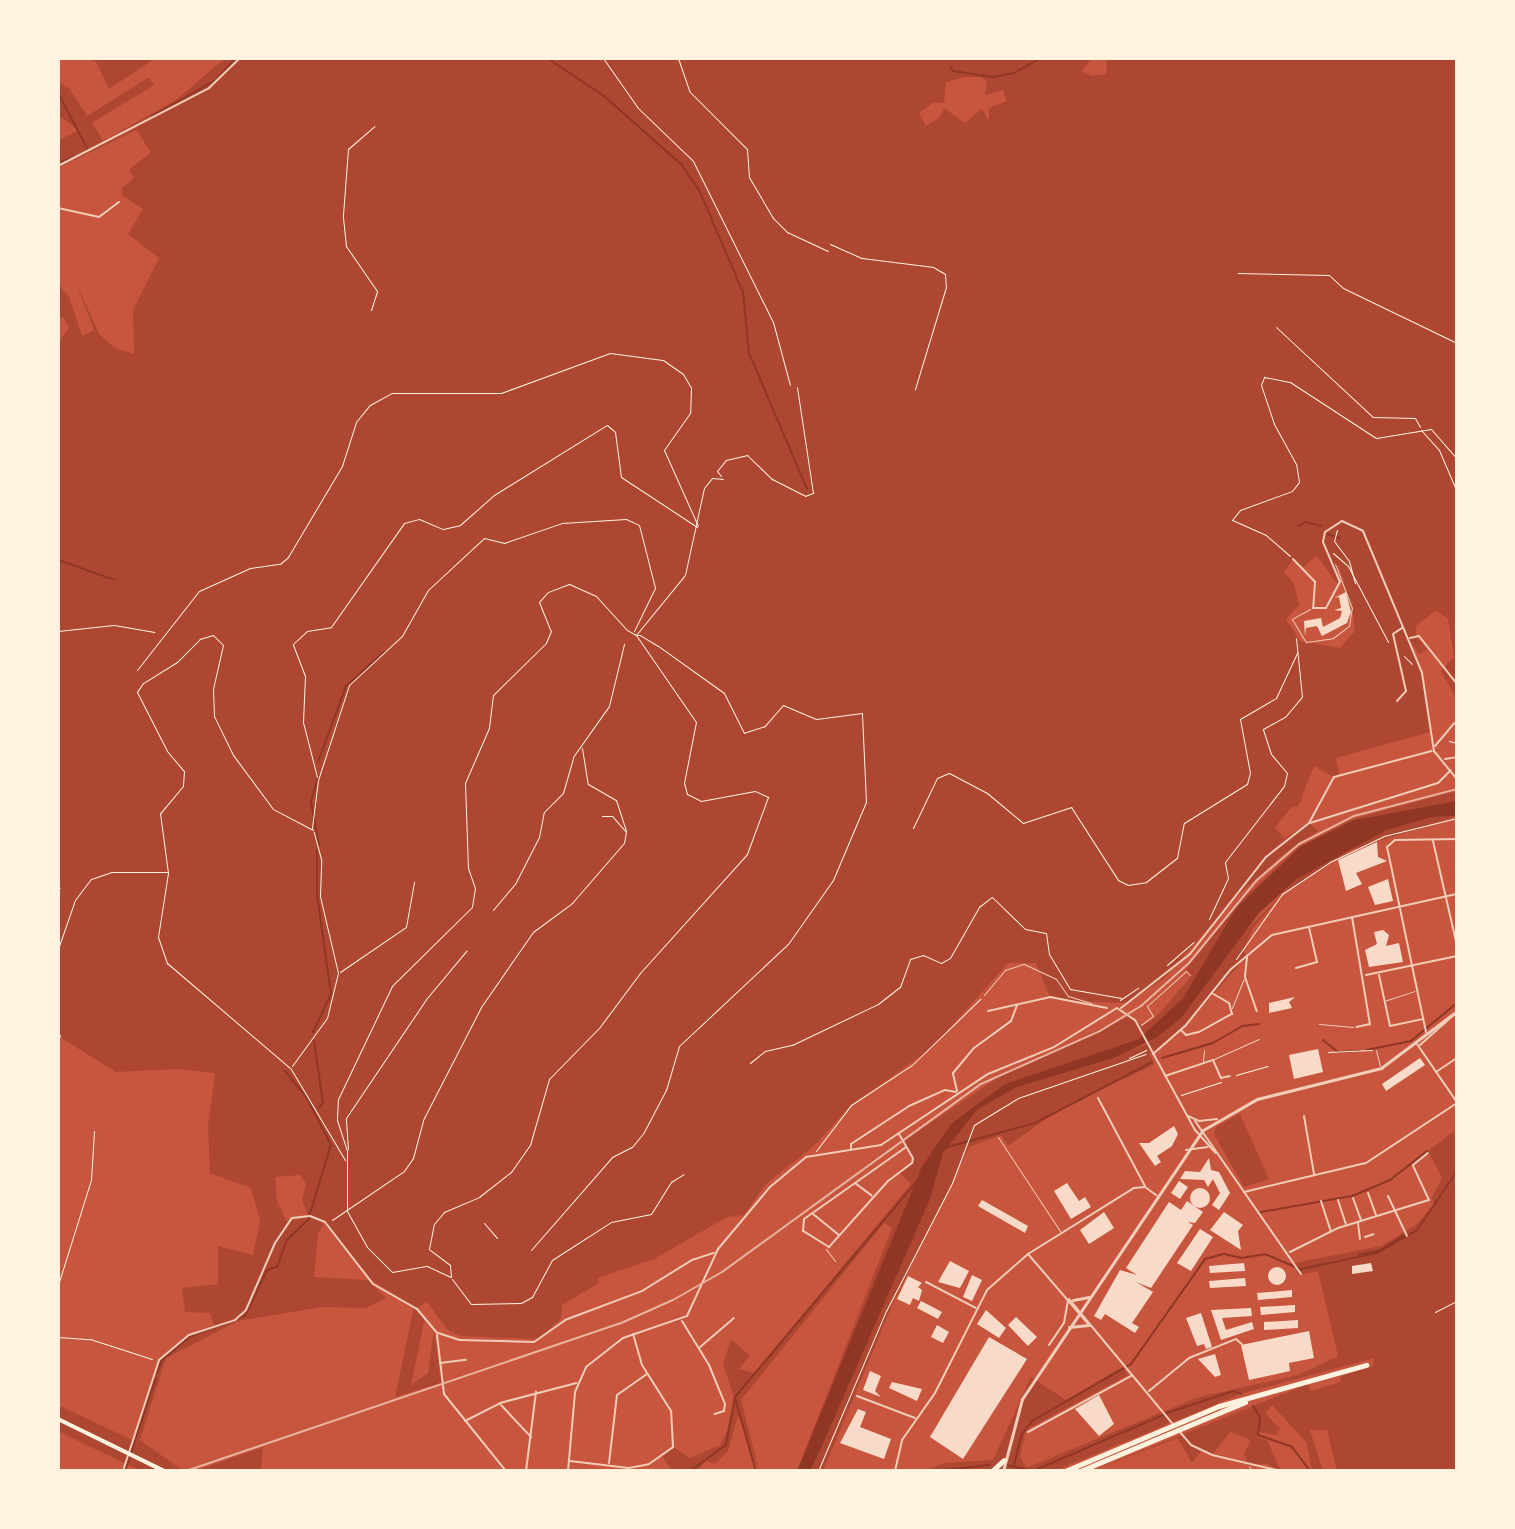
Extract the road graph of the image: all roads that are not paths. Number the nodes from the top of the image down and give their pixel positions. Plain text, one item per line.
1 (240, 58) edge
2 (58, 166) edge
3 (119, 202) dead end
4 (58, 208) edge
5 (1293, 559) road end
6 (1335, 564) junction
7 (1313, 608) junction
8 (1403, 628) junction
9 (1409, 639) junction
10 (1457, 684) edge
11 (1397, 701) dead end
12 (1454, 723) dead end
13 (1434, 749) junction
14 (1457, 757) edge
15 (1444, 759) junction
16 (1451, 770) junction
17 (1457, 779) edge
18 (1309, 823) junction
19 (1457, 839) edge
20 (1433, 841) junction
21 (1457, 894) edge
22 (1447, 896) junction
23 (1400, 906) junction
24 (1352, 916) junction
25 (1309, 925) junction
26 (1457, 946) edge
27 (1247, 956) junction
28 (1457, 956) edge
29 (1412, 965) junction
30 (1296, 968) dead end
31 (1379, 973) junction
32 (1190, 975) dead end
33 (1365, 976) junction
34 (1245, 977) junction
35 (1417, 990) junction
36 (1211, 992) junction
37 (984, 995) road end
38 (1384, 1001) junction
39 (1091, 1003) junction
40 (1017, 1005) junction
41 (1232, 1008) junction
42 (1108, 1009) junction
43 (1121, 1009) junction
44 (988, 1011) dead end
45 (1257, 1011) dead end
46 (1456, 1011) edge
47 (1423, 1021) junction
48 (1319, 1024) dead end
49 (1138, 1026) junction
50 (1356, 1027) joint
51 (1181, 1030) junction
52 (1426, 1032) junction
53 (1259, 1039) dead end
54 (1417, 1044) junction
55 (1204, 1050) dead end
56 (1376, 1050) road end
57 (1150, 1051) junction
58 (1457, 1058) edge
59 (1213, 1060) junction
60 (1203, 1062) junction
61 (1381, 1068) junction
62 (1436, 1072) junction
63 (1164, 1076) junction
64 (1230, 1076) road end
65 (958, 1093) junction
66 (1098, 1098) dead end
67 (1457, 1102) edge
68 (1187, 1115) junction
69 (1304, 1116) dead end
70 (1217, 1119) junction
71 (1195, 1121) junction
72 (1203, 1130) junction
73 (899, 1134) junction
74 (1199, 1134) junction
75 (998, 1137) dead end
76 (906, 1147) junction
77 (1209, 1147) junction
78 (851, 1150) junction
79 (1186, 1150) junction
80 (1216, 1153) junction
81 (1428, 1153) dead end
82 (1314, 1175) junction
83 (854, 1183) junction
84 (1145, 1187) junction
85 (1244, 1192) junction
86 (1368, 1193) dead end
87 (1156, 1195) junction
88 (1388, 1196) dead end
89 (873, 1197) junction
90 (1353, 1198) dead end
91 (1338, 1200) dead end
92 (1321, 1201) dead end
93 (1392, 1209) junction
94 (812, 1213) junction
95 (1377, 1217) junction
96 (1360, 1222) junction
97 (1346, 1225) junction
98 (1331, 1231) junction
99 (1061, 1233) junction
100 (1374, 1234) dead end
101 (839, 1236) junction
102 (1407, 1236) dead end
103 (826, 1249) junction
104 (1290, 1252) junction
105 (715, 1253) junction
106 (1028, 1254) junction
107 (835, 1261) dead end
108 (1301, 1274) dead end
109 (926, 1282) dead end
110 (1089, 1297) junction
111 (1071, 1299) junction
112 (977, 1308) junction
113 (1080, 1311) junction
114 (734, 1318) dead end
115 (681, 1320) junction
116 (1091, 1326) junction
117 (1069, 1327) junction
118 (437, 1333) junction
119 (632, 1333) junction
120 (1049, 1345) dead end
121 (1243, 1345) dead end
122 (699, 1348) junction
123 (466, 1360) dead end
124 (439, 1364) junction
125 (1366, 1365) dead end
126 (648, 1373) junction
127 (1134, 1374) junction
128 (577, 1383) junction
129 (536, 1391) junction
130 (1149, 1392) junction
131 (857, 1396) dead end
132 (500, 1403) junction
133 (714, 1414) dead end
134 (58, 1419) edge
135 (917, 1419) junction
136 (465, 1421) junction
137 (1165, 1431) junction
138 (1028, 1432) dead end
139 (532, 1437) junction
140 (1004, 1460) junction
141 (570, 1461) junction
142 (608, 1466) junction
143 (1249, 1466) junction
144 (123, 1471) edge
145 (164, 1471) edge
146 (506, 1471) edge
147 (526, 1471) edge
148 (568, 1471) edge
149 (895, 1471) edge
150 (992, 1471) edge
151 (1003, 1471) edge
152 (1065, 1471) edge
153 (1080, 1471) edge
154 (1252, 1471) edge
155 (1281, 1471) edge

1 - 2 street
3 - 4 street
5 - 7 street
6 - 7 street
6 - 7 lane
6 - 8 street
8 - 9 street
8 - 11 street
9 - 10 street
9 - 13 street
12 - 13 street
13 - 15 street
13 - 18 street
14 - 15 street
15 - 16 street
16 - 17 street
16 - 18 street
18 - 43 street
19 - 20 street
20 - 22 street
20 - 23 street
21 - 22 street
22 - 23 street
22 - 26 street
23 - 24 street
23 - 29 street
24 - 25 street
24 - 33 street
25 - 27 street
25 - 30 street
27 - 34 street
27 - 36 street
28 - 29 street
29 - 31 street
29 - 35 street
31 - 33 street
31 - 38 street
32 - 49 lane
33 - 50 street
34 - 41 lane
34 - 45 street
35 - 38 lane
35 - 47 street
36 - 41 street
36 - 51 street
37 - 39 lane
38 - 47 street
39 - 40 street
39 - 42 street
40 - 44 street
40 - 65 street
41 - 51 street
42 - 43 street
42 - 65 street
43 - 49 street
46 - 52 street
46 - 54 street
47 - 52 street
48 - 50 lane
49 - 57 street
51 - 57 street
52 - 54 street
53 - 59 lane
54 - 61 street
54 - 62 street
55 - 60 lane
56 - 61 lane
57 - 63 street
58 - 62 street
59 - 60 street
59 - 64 street
60 - 63 street
61 - 70 street
62 - 67 street
63 - 68 street
65 - 73 street
65 - 78 street
66 - 84 street
67 - 82 street
68 - 71 street
68 - 74 street
69 - 82 street
70 - 71 street
70 - 72 street
71 - 72 street
72 - 74 street
72 - 80 street
73 - 76 street
73 - 78 street
74 - 77 street
74 - 79 street
75 - 99 lane
76 - 83 street
76 - 89 street
77 - 79 street
77 - 80 street
78 - 105 street
79 - 87 street
80 - 85 street
81 - 93 street
82 - 85 street
83 - 89 street
83 - 94 street
84 - 87 street
84 - 99 street
85 - 104 street
86 - 95 street
87 - 110 street
88 - 93 street
89 - 101 street
90 - 96 street
91 - 97 street
92 - 98 street
93 - 95 street
93 - 102 street
94 - 101 street
94 - 103 street
95 - 96 street
96 - 97 street
96 - 100 street
97 - 98 street
98 - 104 street
99 - 106 street
101 - 103 street
103 - 107 lane
104 - 108 street
105 - 115 street
105 - 118 street
106 - 111 street
106 - 112 street
109 - 112 street
110 - 111 street
110 - 113 street
111 - 113 street
111 - 120 street
112 - 135 street
113 - 116 street
113 - 117 street
114 - 122 street
115 - 119 street
115 - 122 street
116 - 117 street
116 - 127 street
117 - 140 street
118 - 124 street
118 - 144 street
119 - 126 street
119 - 128 street
121 - 130 street
122 - 133 street
123 - 124 street
124 - 136 street
125 - 137 highway
126 - 142 street
126 - 142 street
127 - 130 street
127 - 138 street
128 - 129 street
128 - 141 street
129 - 132 street
129 - 139 street
130 - 143 street
131 - 135 street
132 - 136 street
132 - 139 street
134 - 145 main road
135 - 149 street
136 - 146 street
137 - 152 highway
137 - 153 highway
139 - 147 street
140 - 150 highway
140 - 151 street
141 - 142 street
141 - 148 street
143 - 154 lane
143 - 155 street

